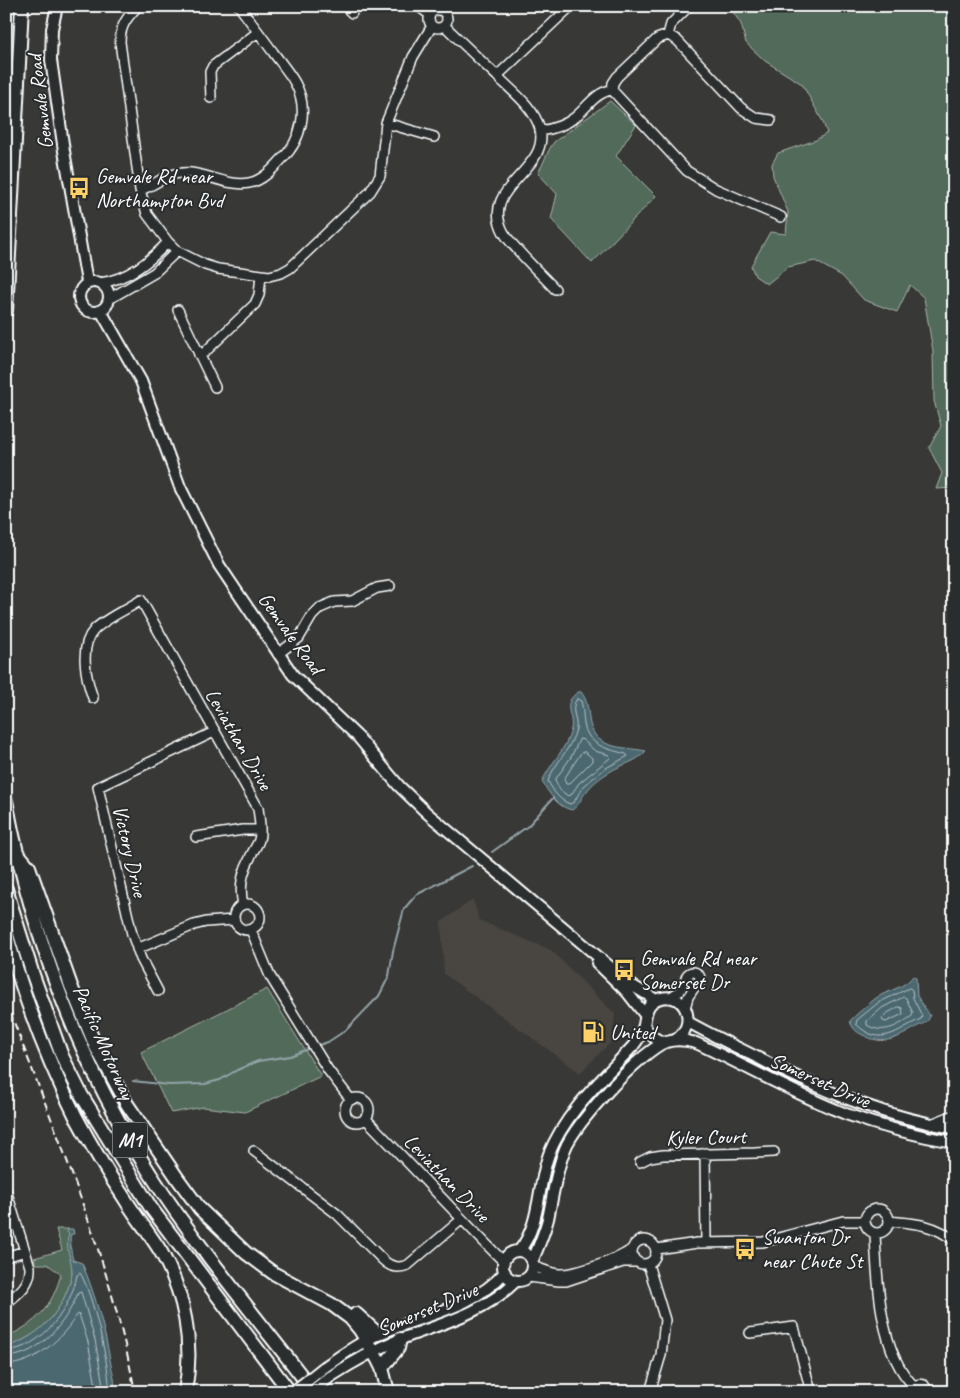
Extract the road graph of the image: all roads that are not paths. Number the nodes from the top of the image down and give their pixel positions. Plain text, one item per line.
1 (22, 6) edge
2 (57, 6) edge
3 (138, 6) edge
4 (239, 6) edge
5 (418, 6) edge
6 (571, 6) edge
7 (689, 6) edge
8 (447, 9) edge
9 (430, 15) junction
10 (432, 26) junction
11 (444, 26) junction
12 (258, 32) junction
13 (668, 35) junction
14 (496, 76) junction
15 (612, 90) junction
16 (211, 98) dead end
17 (770, 120) dead end
18 (386, 123) junction
19 (540, 131) junction
20 (434, 136) dead end
21 (140, 190) junction
22 (781, 217) dead end
23 (168, 242) junction
24 (177, 251) junction
25 (261, 275) junction
26 (88, 282) junction
27 (100, 283) junction
28 (555, 289) dead end
29 (109, 299) junction
30 (178, 310) dead end
31 (6, 311) edge
32 (101, 311) junction
33 (199, 355) junction
34 (214, 388) dead end
35 (390, 586) dead end
36 (278, 654) junction
37 (93, 698) dead end
38 (214, 732) junction
39 (6, 801) edge
40 (260, 830) junction
41 (196, 837) dead end
42 (16, 851) junction
43 (6, 889) edge
44 (243, 904) junction
45 (11, 905) junction
46 (6, 918) edge
47 (234, 920) junction
48 (251, 930) junction
49 (566, 930) junction
50 (6, 932) edge
51 (137, 949) junction
52 (686, 979) junction
53 (696, 985) junction
54 (158, 991) dead end
55 (668, 998) junction
56 (656, 1000) junction
57 (685, 1008) junction
58 (644, 1020) junction
59 (688, 1022) junction
60 (670, 1041) junction
61 (351, 1100) junction
62 (954, 1115) edge
63 (365, 1118) junction
64 (931, 1124) junction
65 (954, 1128) edge
66 (954, 1142) edge
67 (254, 1151) dead end
68 (774, 1152) dead end
69 (705, 1153) junction
70 (640, 1162) dead end
71 (6, 1190) edge
72 (461, 1220) junction
73 (865, 1221) junction
74 (889, 1221) junction
75 (875, 1233) junction
76 (954, 1241) edge
77 (706, 1242) junction
78 (632, 1249) junction
79 (656, 1249) junction
80 (25, 1251) junction
81 (519, 1252) junction
82 (6, 1257) edge
83 (637, 1262) junction
84 (533, 1264) junction
85 (648, 1264) junction
86 (504, 1267) junction
87 (528, 1276) junction
88 (516, 1280) junction
89 (6, 1303) edge
90 (750, 1333) dead end
91 (372, 1337) junction
92 (400, 1339) junction
93 (374, 1351) junction
94 (382, 1368) junction
95 (913, 1389) edge
96 (185, 1392) edge
97 (292, 1392) edge
98 (312, 1392) edge
99 (388, 1392) edge
100 (650, 1392) edge
101 (812, 1392) edge
102 (928, 1392) edge

1 - 31 highway
2 - 26 main road, Gemvale Road
3 - 21 street
4 - 12 street
5 - 9 street
6 - 14 street
7 - 13 street
8 - 9 street
8 - 11 street
9 - 10 street
10 - 11 street
10 - 18 street
11 - 14 street
12 - 16 street
12 - 21 street
13 - 15 street
13 - 17 street
14 - 19 street
15 - 19 street
15 - 22 street
18 - 20 street
18 - 25 street
19 - 28 street
21 - 23 street
23 - 24 street
23 - 27 street
24 - 25 street
24 - 29 street
25 - 33 street
26 - 27 main road
26 - 32 main road
27 - 29 main road
29 - 32 main road
30 - 33 street
32 - 36 main road, Gemvale Road
33 - 34 street
35 - 36 street
36 - 49 main road, Gemvale Road
37 - 38 street, Leviathan Drive
38 - 40 street, Leviathan Drive
38 - 51 street, Victory Drive
39 - 42 highway, Pacific Motorway / M1
40 - 41 street
40 - 44 street, Leviathan Drive
42 - 91 highway
42 - 98 highway, Pacific Motorway / M1
43 - 45 highway, Pacific Motorway / M1
44 - 47 street
44 - 48 street
45 - 46 highway
45 - 97 highway, Pacific Motorway / M1
47 - 48 street
47 - 51 street
48 - 61 street, Leviathan Drive
49 - 56 main road, Gemvale Road
49 - 58 main road, Gemvale Road
50 - 96 highway
51 - 54 street
52 - 53 street
52 - 53 street
52 - 55 street
53 - 57 street
55 - 56 main road
55 - 57 main road
56 - 58 main road, Somerset Drive
57 - 59 main road
58 - 60 main road, Somerset Drive
58 - 81 main road, Somerset Drive
59 - 60 main road
59 - 64 main road, Somerset Drive
60 - 66 main road, Somerset Drive
60 - 84 main road
61 - 63 street, Leviathan Drive
61 - 63 street, Leviathan Drive
62 - 64 street
63 - 72 street, Leviathan Drive
64 - 65 main road, Somerset Drive
67 - 72 street
68 - 69 street, Kyler Court
69 - 70 street, Kyler Court
69 - 77 street
71 - 80 street
72 - 86 street, Leviathan Drive
73 - 74 street
73 - 75 street
73 - 77 street
74 - 75 street
74 - 76 street
75 - 95 street
77 - 79 street
78 - 79 street
78 - 83 street
78 - 84 street
79 - 85 street
80 - 82 street
80 - 89 street
81 - 84 main road
81 - 86 main road, Somerset Drive
83 - 85 street
83 - 87 street
84 - 87 main road
85 - 100 street
86 - 88 main road
86 - 91 main road, Somerset Drive
87 - 88 main road, Somerset Drive
88 - 92 main road, Somerset Drive
90 - 101 street
91 - 93 highway
91 - 97 main road, Somerset Drive, bridge
92 - 93 main road, Somerset Drive
92 - 94 highway
93 - 94 highway
93 - 98 main road, Somerset Drive, bridge
94 - 99 highway
95 - 102 street

